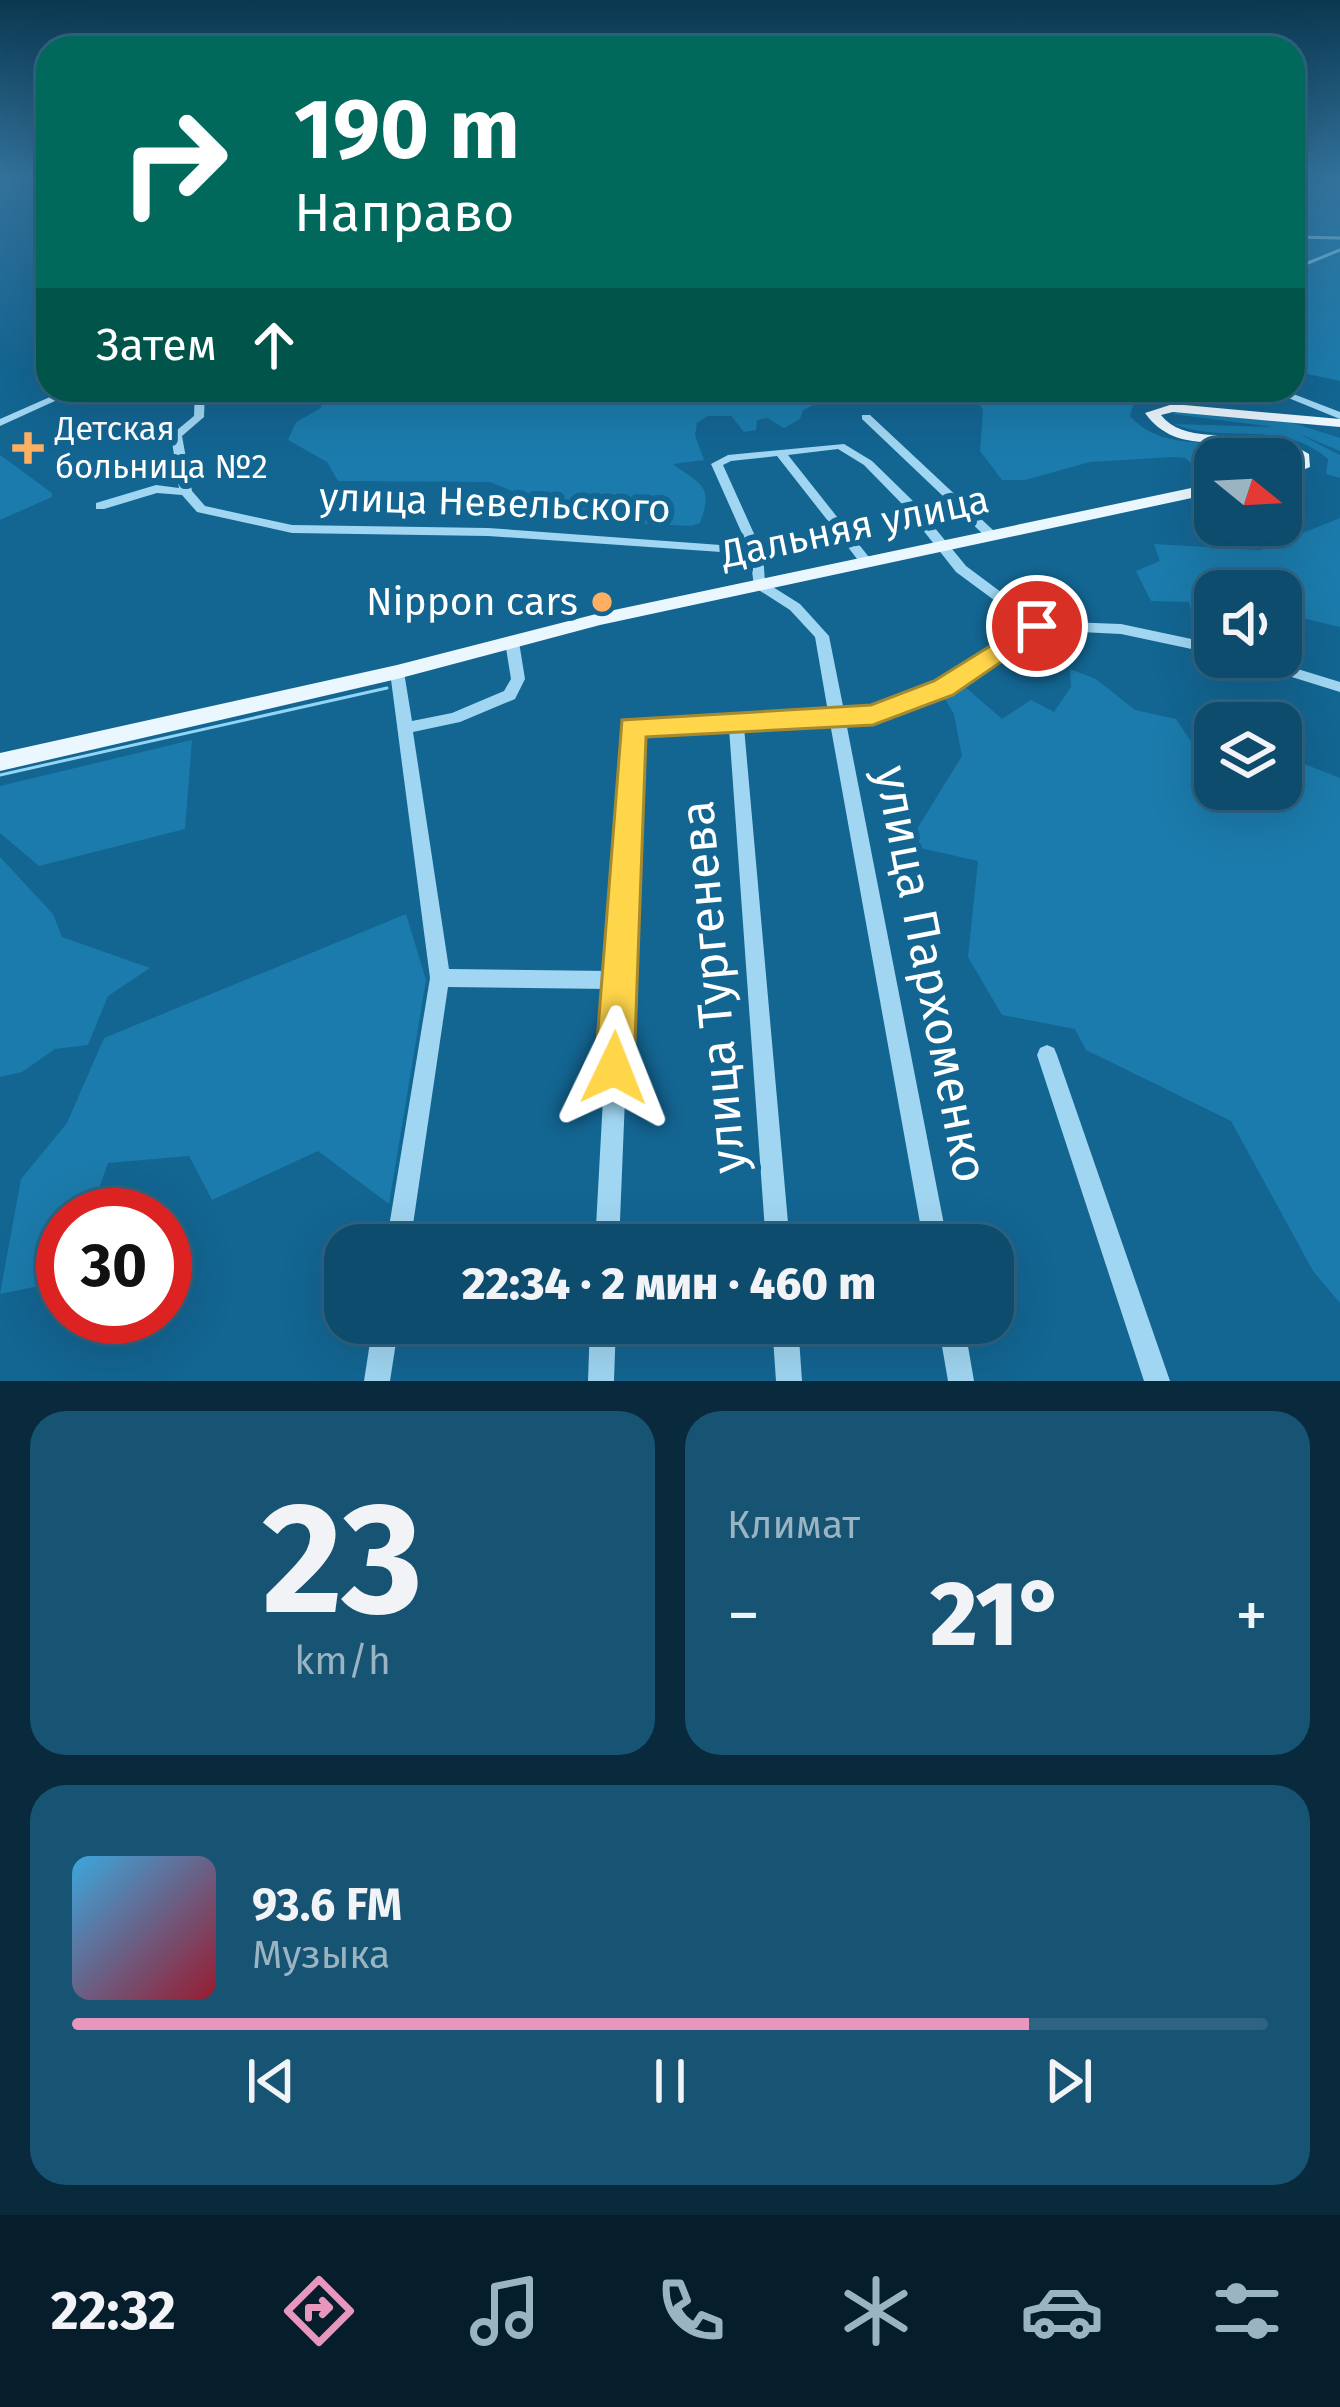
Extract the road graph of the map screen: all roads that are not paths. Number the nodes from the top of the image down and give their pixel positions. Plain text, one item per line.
1 (47, 402) edge
2 (200, 402) edge
3 (1300, 402) edge
4 (866, 417) dead end
5 (1340, 420) edge
6 (0, 423) edge
7 (1238, 438) edge
8 (780, 452) junction
9 (186, 492) junction
10 (1194, 492) edge
11 (100, 506) dead end
12 (990, 534) junction
13 (846, 538) junction
14 (942, 544) junction
15 (756, 551) junction
16 (866, 561) junction
17 (759, 584) junction
18 (1037, 626) junction
19 (512, 642) junction
20 (1194, 645) edge
21 (398, 672) junction
22 (1302, 675) edge
23 (1340, 687) edge
24 (837, 720) junction
25 (736, 722) junction
26 (404, 728) junction
27 (0, 762) edge
28 (440, 978) junction
29 (618, 980) junction
30 (1047, 1055) dead end
31 (401, 1224) edge
32 (608, 1224) edge
33 (776, 1224) edge
34 (932, 1224) edge
35 (383, 1344) edge
36 (602, 1344) edge
37 (786, 1344) edge
38 (954, 1344) edge
39 (377, 1381) edge
40 (601, 1381) edge
41 (789, 1381) edge
42 (962, 1381) edge
43 (1157, 1381) edge

1 - 6 street
2 - 9 street
3 - 5 street
4 - 12 street
5 - 7 main road
8 - 13 street
8 - 14 street
8 - 15 street
9 - 11 street
9 - 15 street, улица Невельского
10 - 12 main road, Дальняя улица
12 - 14 main road, Дальняя улица
13 - 15 street, улица Невельского
13 - 16 street
14 - 16 main road, Дальняя улица
14 - 18 street
15 - 17 street
16 - 17 main road, Дальняя улица
17 - 19 main road, Дальняя улица
17 - 24 street, улица Пархоменко
18 - 20 street
18 - 24 street
19 - 21 main road, Дальняя улица
19 - 26 street
21 - 26 street
21 - 27 main road, Дальняя улица
22 - 23 street
24 - 25 street
24 - 34 street, улица Пархоменко
25 - 29 street
25 - 33 street, улица Тургенева
26 - 28 street
28 - 29 street
28 - 31 street
29 - 32 street
30 - 43 street
35 - 39 street
36 - 40 street
37 - 41 street
38 - 42 street

